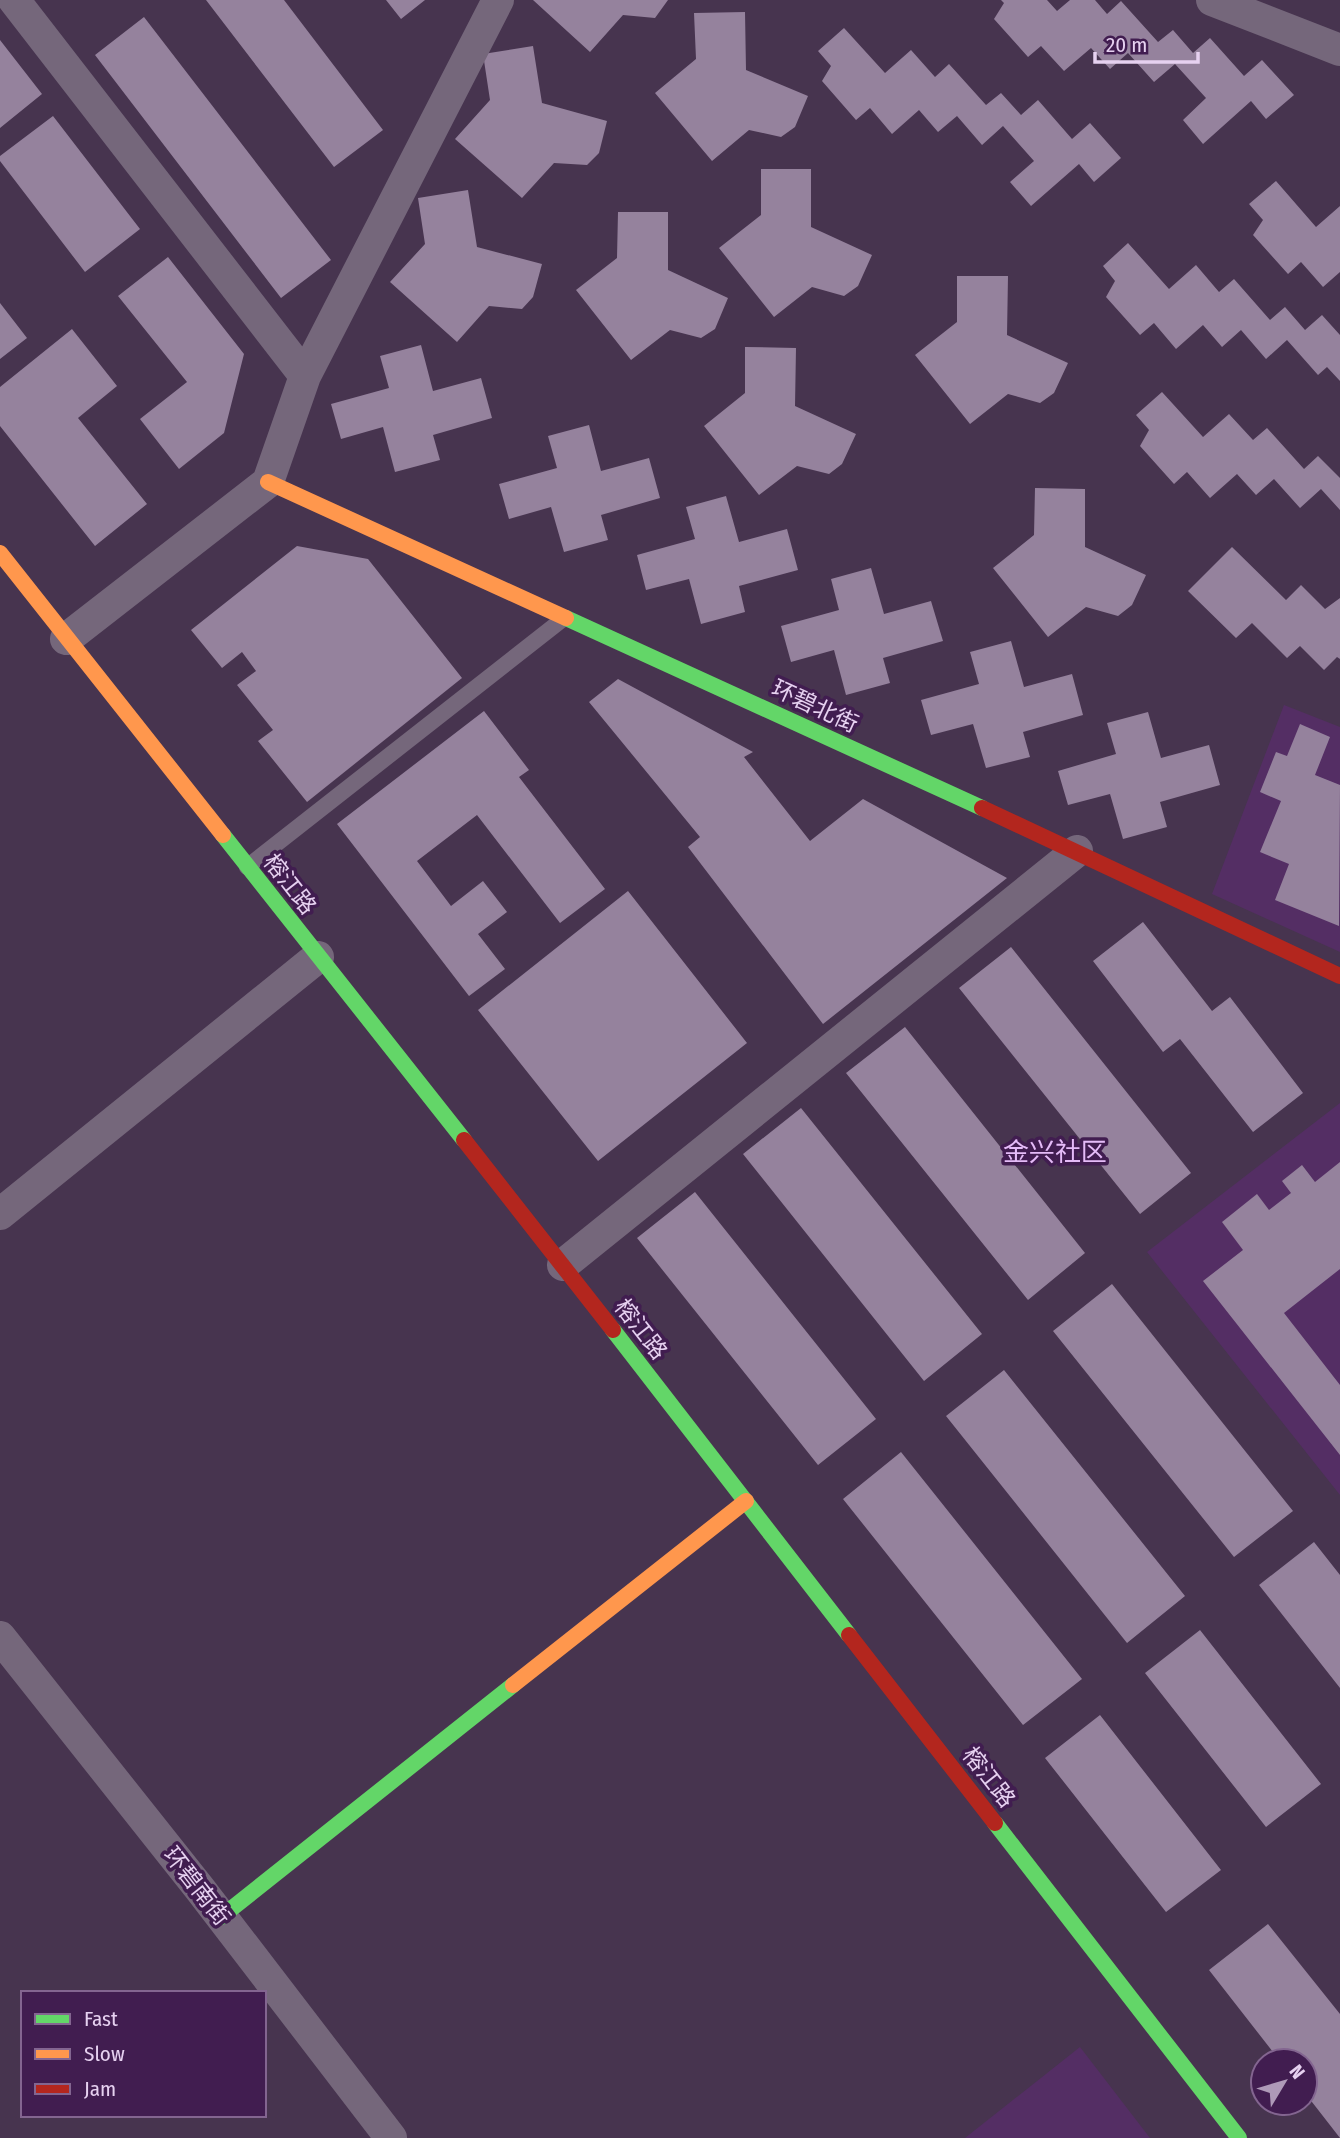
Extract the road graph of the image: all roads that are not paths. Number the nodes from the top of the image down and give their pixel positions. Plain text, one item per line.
1 (14, 0) edge
2 (498, 0) edge
3 (1212, 0) edge
4 (1340, 50) edge
5 (305, 376) junction
6 (268, 482) junction
7 (0, 553) edge
8 (565, 617) junction
9 (66, 639) junction
10 (1077, 851) junction
11 (247, 867) junction
12 (318, 957) junction
13 (1340, 976) edge
14 (0, 1214) edge
15 (563, 1265) junction
16 (746, 1501) junction
17 (0, 1637) edge
18 (221, 1917) junction
19 (391, 2138) edge
20 (1239, 2138) edge

1 - 5 street
2 - 5 street
3 - 4 street
5 - 6 street
6 - 8 street, 环碧北街
6 - 9 street
7 - 9 street, 榕江路
8 - 10 street, 环碧北街
8 - 11 lane
9 - 11 street, 榕江路
10 - 13 street, 环碧北街
10 - 15 street
11 - 12 street, 榕江路
12 - 14 street
12 - 15 street, 榕江路
15 - 16 street, 榕江路
16 - 18 street
16 - 20 street, 榕江路
17 - 18 street, 环碧南街
18 - 19 street, 环碧南街

